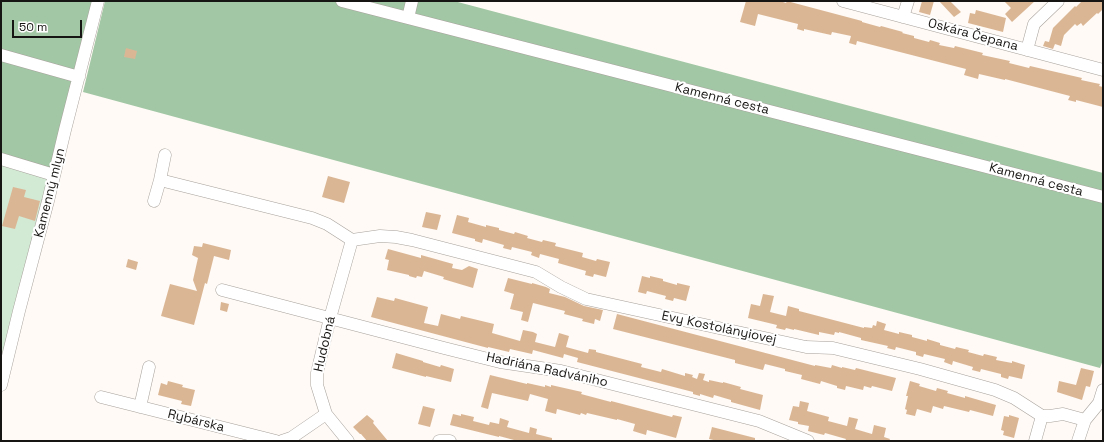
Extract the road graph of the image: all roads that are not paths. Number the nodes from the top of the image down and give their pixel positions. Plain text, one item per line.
1 (98, 1) edge
2 (342, 1) edge
3 (412, 1) edge
4 (843, 1) edge
5 (908, 1) edge
6 (1058, 1) edge
7 (903, 17) junction
8 (408, 18) junction
9 (1027, 50) junction
10 (1, 55) edge
11 (1103, 70) edge
12 (79, 77) junction
13 (165, 155) dead end
14 (1, 159) edge
15 (54, 175) junction
16 (160, 180) junction
17 (1103, 197) edge
18 (154, 201) dead end
19 (352, 240) junction
20 (220, 289) dead end
21 (330, 318) junction
22 (149, 367) dead end
23 (1, 385) edge
24 (1103, 390) edge
25 (101, 397) dead end
26 (140, 407) junction
27 (326, 414) junction
28 (1042, 416) junction
29 (1085, 420) junction
30 (276, 441) edge
31 (282, 441) edge
32 (348, 441) edge
33 (439, 441) edge
34 (450, 441) edge
35 (808, 441) edge
36 (1035, 441) edge
37 (1078, 441) edge

1 - 12 street, Kamenný mlyn
2 - 8 street, Kamenná cesta
3 - 8 street
4 - 7 street, Oskára Čepana
5 - 7 street
6 - 9 street
7 - 9 street, Oskára Čepana
8 - 17 street, Kamenná cesta
9 - 11 street, Oskára Čepana
10 - 12 street
12 - 15 street, Kamenný mlyn
13 - 16 street
14 - 15 street
15 - 23 street, Kamenný mlyn
16 - 18 street
16 - 19 street
19 - 21 street, Hudobná
19 - 28 street, Evy Kostolányiovej
20 - 21 street, Hadriána Radvániho
21 - 27 street, Hudobná
21 - 35 street, Hadriána Radvániho
22 - 26 street
24 - 29 street
25 - 26 street, Rybárska
26 - 30 street, Rybárska
27 - 31 street
27 - 32 street, Hudobná
28 - 29 street
28 - 36 street
29 - 37 street
33 - 34 street

